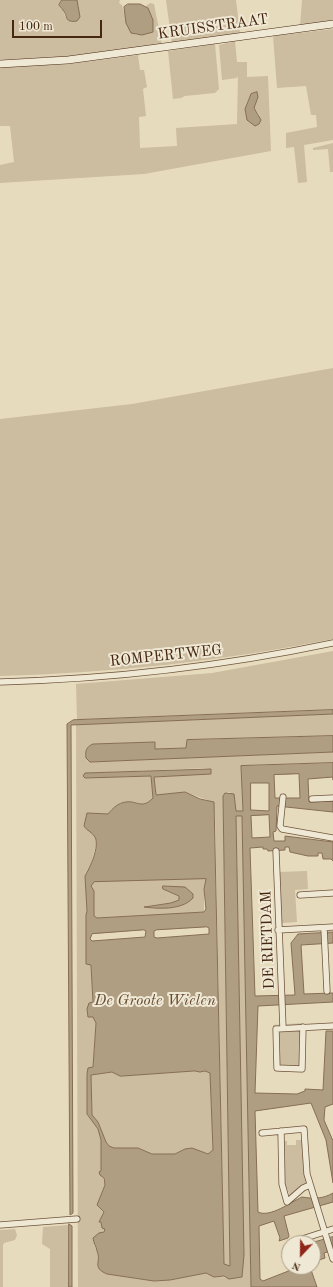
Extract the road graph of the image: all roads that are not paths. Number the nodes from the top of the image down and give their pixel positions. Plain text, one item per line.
1 (333, 24) edge
2 (0, 64) edge
3 (333, 643) edge
4 (0, 682) edge
5 (283, 797) dead end
6 (332, 798) edge
7 (312, 799) dead end
8 (333, 838) edge
9 (276, 851) dead end
10 (333, 893) edge
11 (300, 895) dead end
12 (333, 927) edge
13 (324, 929) junction
14 (278, 930) junction
15 (327, 991) dead end
16 (333, 1026) edge
17 (303, 1027) junction
18 (284, 1028) junction
19 (281, 1132) junction
20 (262, 1133) dead end
21 (310, 1185) junction
22 (77, 1219) dead end
23 (0, 1225) edge
24 (333, 1229) edge
25 (325, 1234) junction
26 (321, 1235) edge
27 (333, 1259) edge

1 - 2 street, KRUISSTRAAT
3 - 4 street, ROMPERTWEG
5 - 8 street
6 - 7 street
9 - 14 street, DE RIETDAM
10 - 11 street
12 - 13 street
13 - 14 street
13 - 15 street
14 - 18 street, DE RIETDAM
16 - 17 street
17 - 18 street
17 - 18 street
19 - 20 street
19 - 21 street
19 - 21 street
21 - 25 street
22 - 23 street
24 - 25 street
25 - 26 street
25 - 27 street

